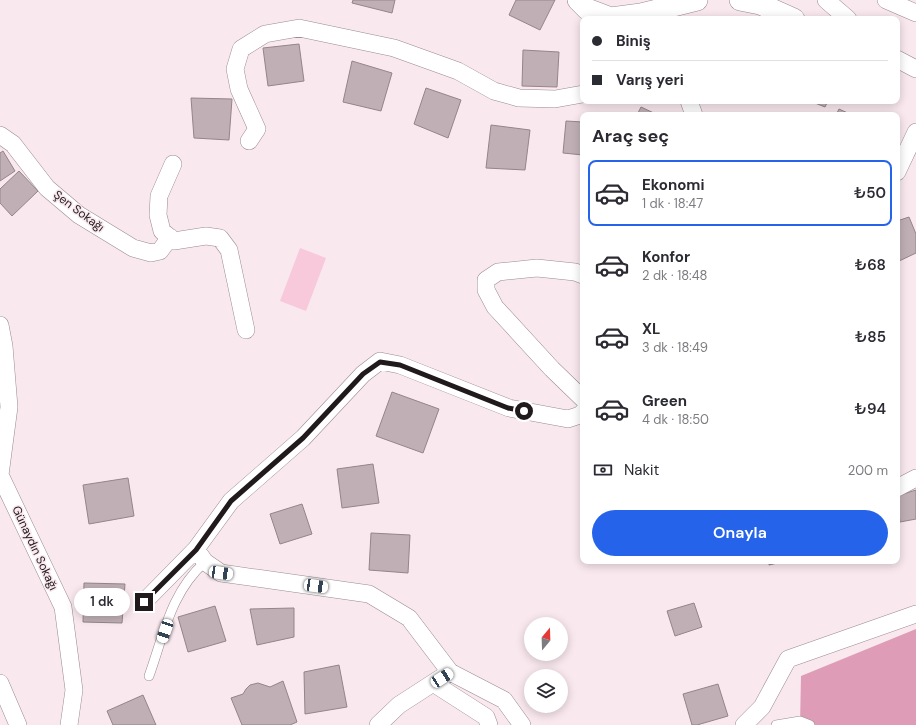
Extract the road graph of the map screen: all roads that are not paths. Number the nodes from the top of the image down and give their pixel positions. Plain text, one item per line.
1 (578, 0) edge
2 (697, 0) edge
3 (740, 0) edge
4 (826, 0) edge
5 (886, 0) edge
6 (916, 12) edge
7 (654, 15) edge
8 (606, 16) edge
9 (626, 16) edge
10 (787, 16) edge
11 (845, 16) edge
12 (900, 61) edge
13 (916, 69) edge
14 (580, 95) edge
15 (916, 132) edge
16 (0, 135) edge
17 (249, 141) dead end
18 (173, 164) dead end
19 (900, 166) edge
20 (170, 238) junction
21 (580, 274) edge
22 (0, 325) edge
23 (246, 330) dead end
24 (580, 396) edge
25 (580, 415) edge
26 (916, 478) edge
27 (900, 486) edge
28 (201, 556) junction
29 (144, 602) dead end
30 (916, 614) edge
31 (450, 672) junction
32 (149, 676) dead end
33 (0, 683) edge
34 (433, 683) junction
35 (18, 725) edge
36 (69, 725) edge
37 (378, 725) edge
38 (489, 725) edge
39 (522, 725) edge
40 (744, 725) edge
41 (776, 725) edge
42 (810, 725) edge

1 - 8 street
2 - 7 street
3 - 10 street
4 - 11 street
5 - 6 street
7 - 9 street
12 - 13 street
14 - 17 street
15 - 19 street
16 - 20 street, Şen Sokağı
18 - 20 street
20 - 23 street
21 - 24 street
22 - 36 street, Günaydın Sokağı
25 - 28 street
26 - 27 street
28 - 29 street
28 - 31 street
28 - 32 lane
30 - 40 street
31 - 34 street
31 - 39 street
33 - 35 street
34 - 37 street
34 - 38 street
41 - 42 lane

